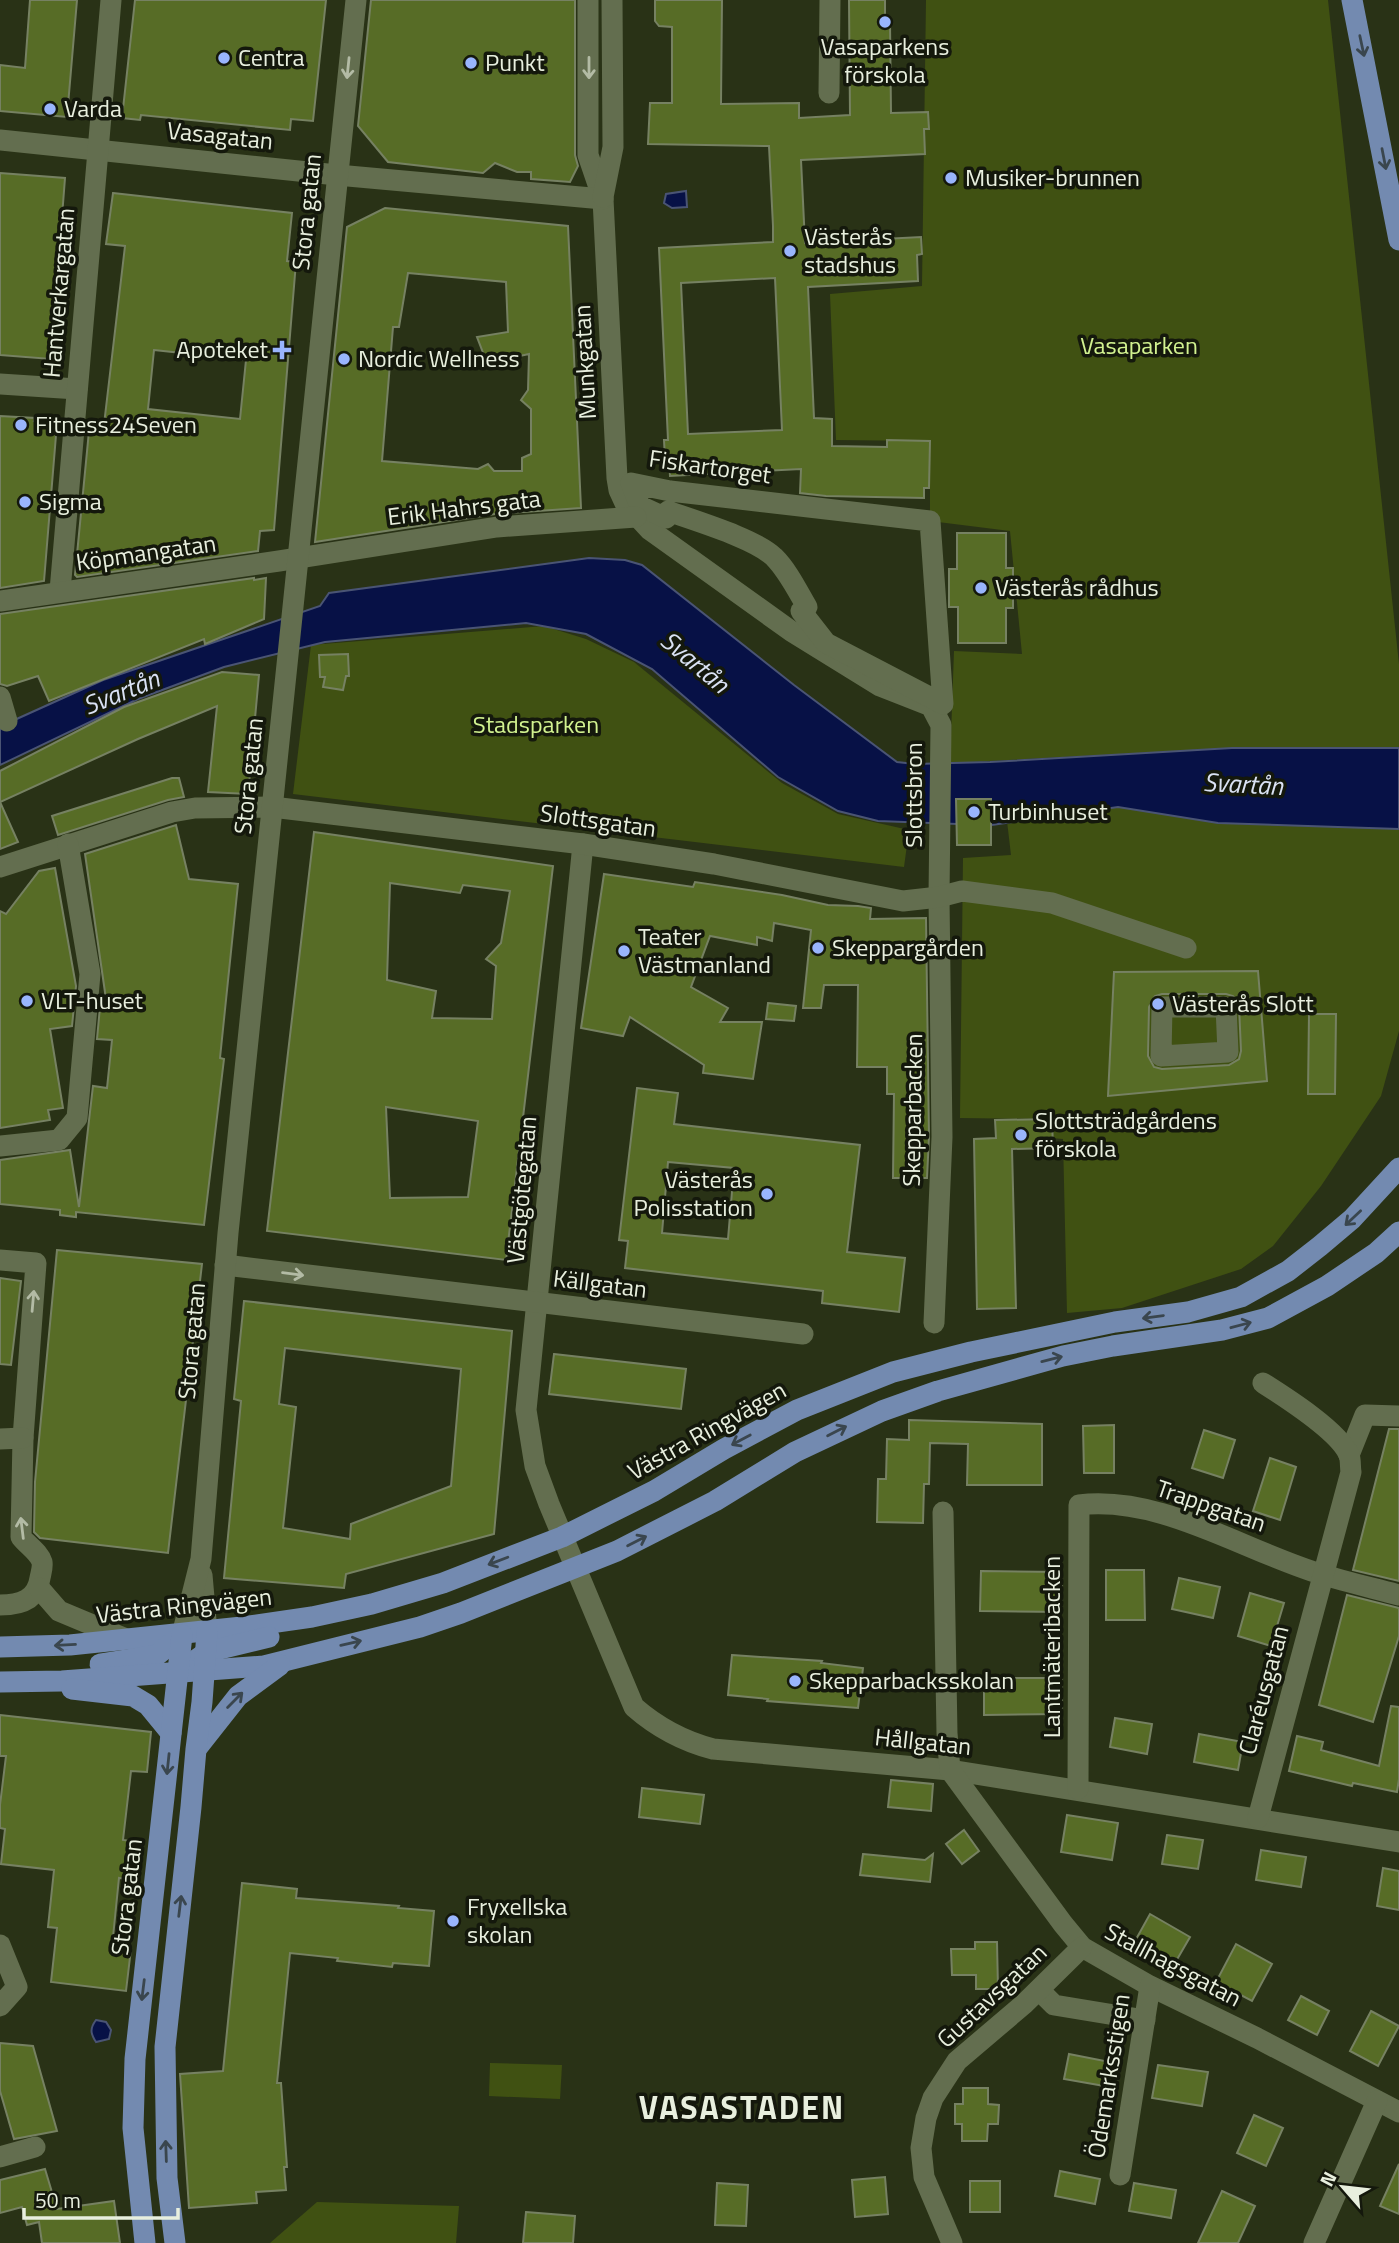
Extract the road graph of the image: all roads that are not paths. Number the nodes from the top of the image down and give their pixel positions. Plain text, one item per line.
1 (111, 0) edge
2 (356, 0) edge
3 (588, 0) edge
4 (612, 0) edge
5 (830, 0) edge
6 (1352, 0) edge
7 (829, 93) dead end
8 (0, 140) edge
9 (98, 150) junction
10 (337, 175) junction
11 (603, 199) junction
12 (1399, 240) edge
13 (0, 384) edge
14 (77, 389) junction
15 (636, 517) junction
16 (299, 558) junction
17 (60, 591) junction
18 (0, 601) edge
19 (0, 697) edge
20 (943, 704) joint
21 (7, 721) dead end
22 (272, 807) junction
23 (68, 844) junction
24 (583, 844) junction
25 (0, 867) edge
26 (939, 897) junction
27 (1186, 948) dead end
28 (0, 1146) edge
29 (1399, 1168) edge
30 (1399, 1232) edge
31 (0, 1260) edge
32 (225, 1265) junction
33 (538, 1303) junction
34 (934, 1323) dead end
35 (803, 1334) dead end
36 (1263, 1383) dead end
37 (1399, 1416) edge
38 (23, 1438) junction
39 (0, 1440) edge
40 (1349, 1455) junction
41 (1079, 1505) joint
42 (943, 1513) dead end
43 (562, 1537) junction
44 (201, 1559) junction
45 (575, 1569) junction
46 (1322, 1575) junction
47 (39, 1588) junction
48 (1399, 1595) edge
49 (0, 1605) edge
50 (181, 1635) junction
51 (126, 1639) junction
52 (0, 1647) edge
53 (206, 1652) junction
54 (285, 1662) junction
55 (178, 1671) junction
56 (62, 1681) junction
57 (0, 1682) edge
58 (172, 1733) junction
59 (195, 1749) junction
60 (950, 1770) junction
61 (1078, 1789) junction
62 (1258, 1818) junction
63 (1399, 1842) edge
64 (0, 1945) edge
65 (1082, 1947) junction
66 (1150, 1986) junction
67 (1039, 1990) junction
68 (0, 2006) edge
69 (1145, 2020) junction
70 (1377, 2101) junction
71 (1399, 2112) edge
72 (35, 2147) dead end
73 (0, 2157) edge
74 (1121, 2175) dead end
75 (145, 2243) edge
76 (175, 2243) edge
77 (952, 2243) edge
78 (1314, 2243) edge

1 - 9 street, Hantverkargatan
2 -> 10 street, Stora gatan
3 -> 11 street, Munkgatan
4 - 11 street, Munkgatan
5 - 7 street
6 -> 12 main road
8 - 9 street, Vasagatan
9 - 10 street, Vasagatan
9 - 14 street, Hantverkargatan
10 - 11 street, Vasagatan
10 - 16 street, Stora gatan
11 - 15 street, Munkgatan
13 - 14 street
14 - 17 street, Hantverkargatan
15 - 16 street, Erik Hahrs gata
15 - 26 street, Slottsbron
16 - 17 street, Köpmangatan
16 - 22 street, Stora gatan
17 - 18 street, Köpmangatan
19 - 21 street
20 - 20 street, Fiskartorget
22 - 23 street, Slottsgatan
22 - 24 street, Slottsgatan
22 - 32 street, Stora gatan
23 - 25 street, Slottsgatan
23 - 28 street
24 - 26 street, Slottsgatan
24 - 33 street, Västgötegatan
26 - 27 street, Slottsgatan
26 - 34 street, Skepparbacken
29 -> 43 main road, Västra Ringvägen
45 -> 30 main road, Västra Ringvägen
38 -> 31 street
32 -> 33 street, Källgatan
32 - 44 street, Stora gatan
33 - 35 street, Källgatan
33 - 43 street, Västgötegatan
36 - 40 street
37 - 40 street, Claréusgatan
38 - 39 street
47 -> 38 street
40 - 46 street, Claréusgatan
41 - 46 street, Trappgatan
41 - 61 street, Lantmäteribacken
42 - 60 street
43 - 45 street, Hållgatan
43 -> 53 main road, Västra Ringvägen
44 - 50 street, Stora gatan
44 - 53 street, Stora gatan
54 -> 45 main road, Västra Ringvägen
45 - 60 street, Hållgatan
46 - 48 street
46 - 62 street, Claréusgatan
47 - 49 street
47 - 51 street
50 - 51 main road, Västra Ringvägen
50 - 53 main road, Västra Ringvägen
50 - 55 main road, Stora gatan
50 - 56 main road
51 -> 52 main road, Västra Ringvägen
53 - 54 main road, Västra Ringvägen
53 - 55 main road
53 - 59 main road, Stora gatan
59 -> 54 main road
55 - 56 main road
55 - 58 main road, Stora gatan
56 - 57 main road
56 - 58 main road
58 -> 75 main road, Stora gatan
76 -> 59 main road, Stora gatan
60 - 61 street, Hållgatan
60 - 65 street, Stallhagsgatan
61 - 62 street, Hållgatan
62 - 63 street, Hållgatan
64 - 68 street
65 - 66 street, Stallhagsgatan
65 - 67 street, Gustavsgatan
66 - 69 street, Ödemarksstigen
66 - 70 street, Stallhagsgatan
67 - 69 street
67 - 77 street, Gustavsgatan
69 - 74 street, Ödemarksstigen
70 - 71 street, Stallhagsgatan
70 - 78 street
72 - 73 street

